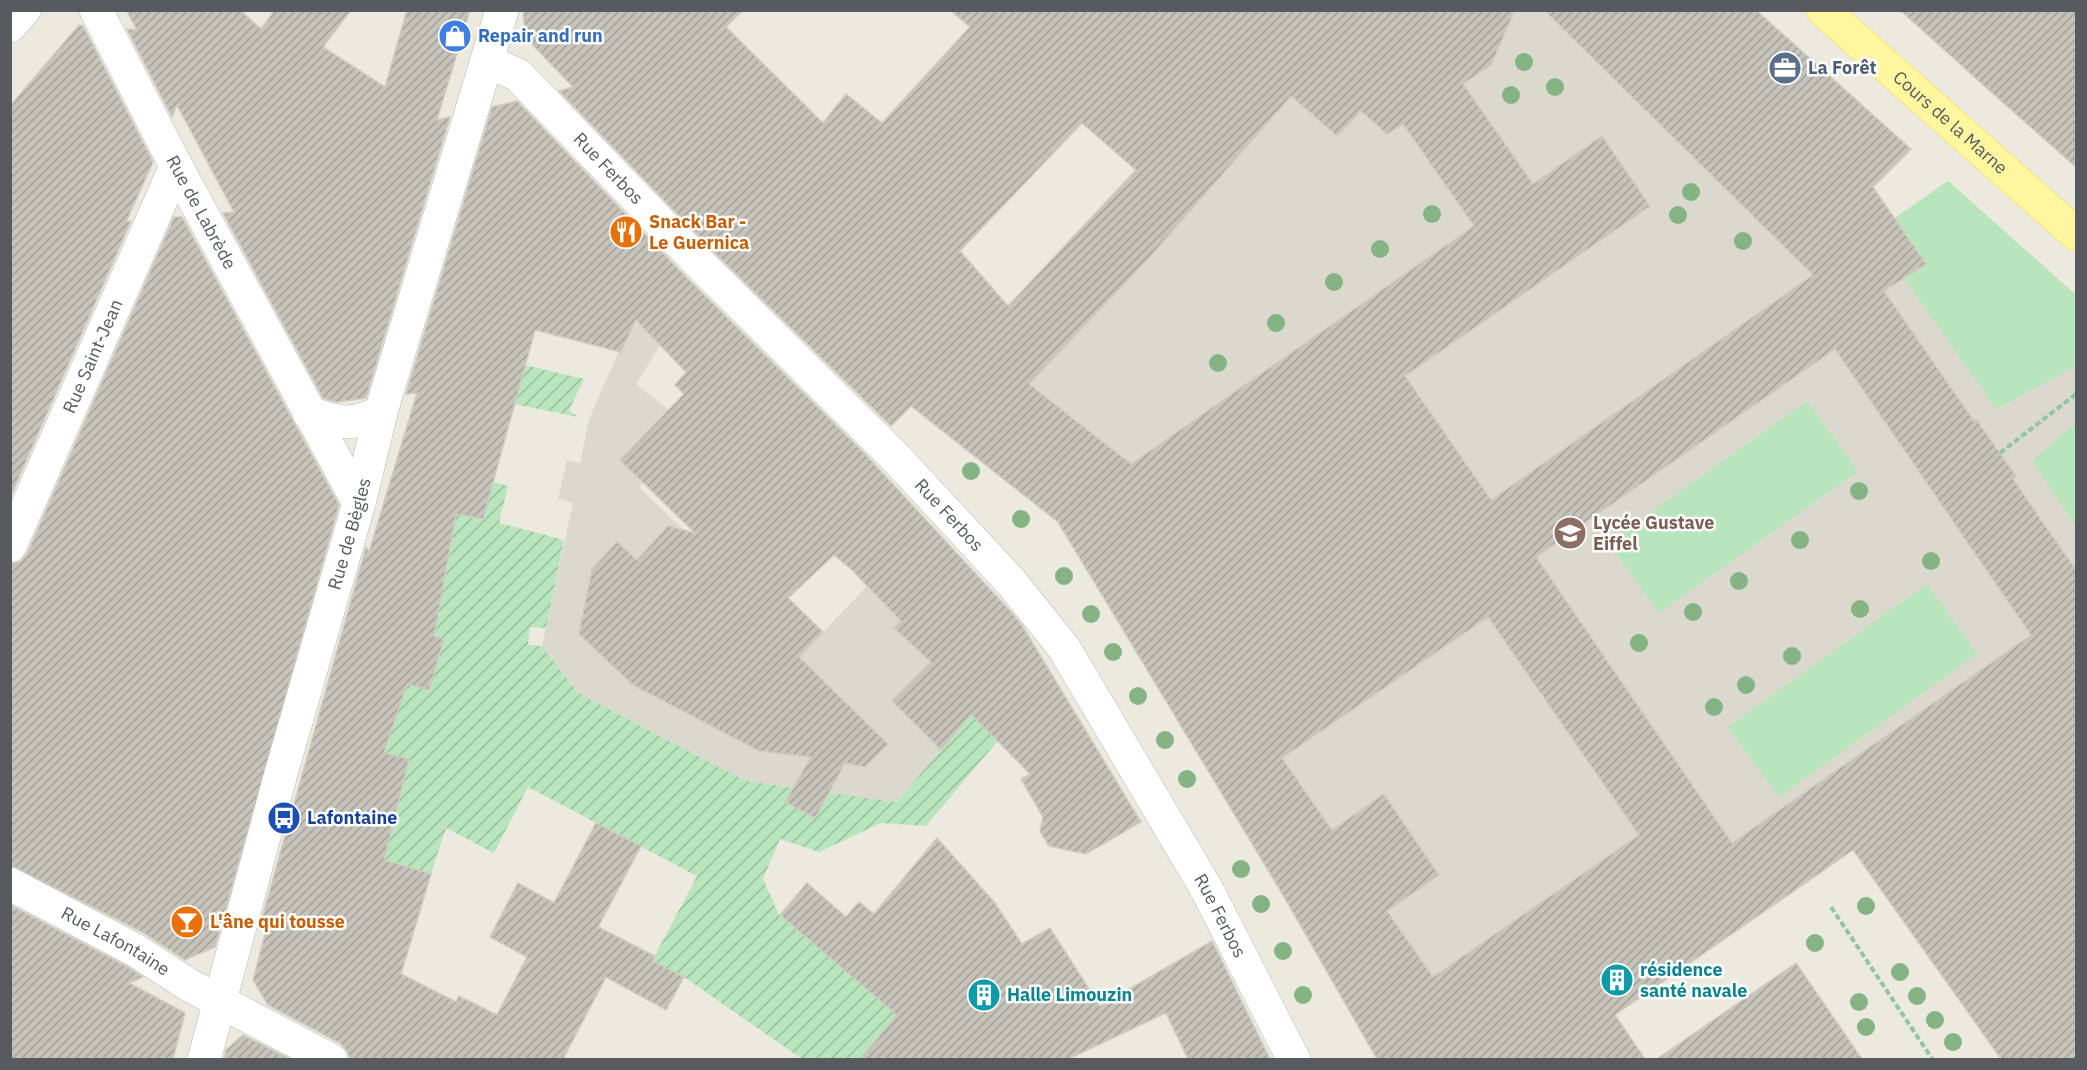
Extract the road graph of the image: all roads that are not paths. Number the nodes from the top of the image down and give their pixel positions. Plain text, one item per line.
1 (24, 10) edge
2 (96, 10) edge
3 (502, 10) edge
4 (1823, 10) edge
5 (10, 27) edge
6 (487, 61) junction
7 (176, 166) junction
8 (2076, 234) edge
9 (381, 412) junction
10 (309, 413) junction
11 (359, 503) junction
12 (10, 546) edge
13 (10, 884) edge
14 (218, 1000) junction
15 (204, 1059) edge
16 (331, 1059) edge
17 (1294, 1059) edge

1 - 5 street
2 - 7 street, Rue de Labrède
3 - 6 street, Rue de Bègles
4 - 8 main road, Cours de la Marne
6 - 9 street, Rue de Bègles
6 - 17 street, Rue Ferbos
7 - 10 street, Rue de Labrède
7 - 12 street, Rue Saint-Jean
9 - 10 street
9 - 11 street, Rue de Bègles
10 - 11 street, Rue de Labrède
11 - 14 street, Rue de Bègles
13 - 14 street, Rue Lafontaine
14 - 15 street, Rue de Bègles
14 - 16 street, Rue Lafontaine

